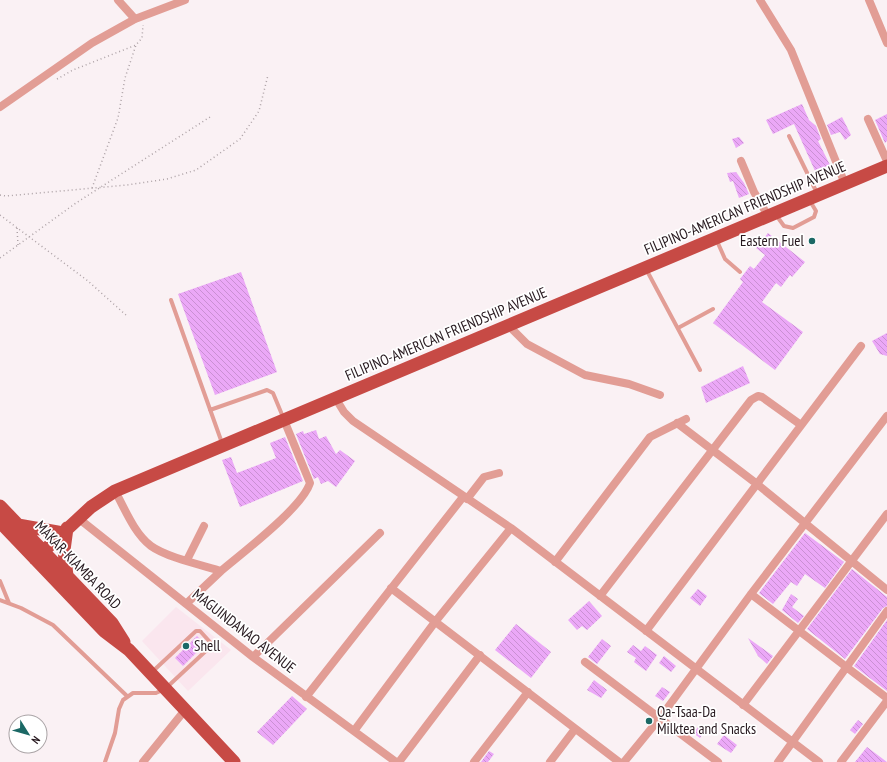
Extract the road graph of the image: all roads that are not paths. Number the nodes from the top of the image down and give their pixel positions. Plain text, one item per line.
1 (118, 0) edge
2 (185, 0) edge
3 (760, 0) edge
4 (869, 0) edge
5 (135, 19) junction
6 (887, 43) edge
7 (0, 107) edge
8 (868, 119) dead end
9 (789, 136) dead end
10 (741, 161) dead end
11 (887, 162) edge
12 (887, 166) edge
13 (845, 184) junction
14 (814, 197) junction
15 (772, 215) junction
16 (716, 238) junction
17 (645, 267) junction
18 (740, 272) dead end
19 (171, 300) dead end
20 (713, 309) dead end
21 (509, 326) junction
22 (678, 328) junction
23 (861, 346) dead end
24 (700, 370) dead end
25 (660, 395) dead end
26 (336, 398) junction
27 (210, 410) junction
28 (887, 416) edge
29 (686, 419) dead end
30 (284, 420) junction
31 (677, 423) junction
32 (801, 425) junction
33 (223, 446) junction
34 (712, 448) junction
35 (498, 473) dead end
36 (757, 484) junction
37 (115, 491) junction
38 (465, 498) junction
39 (0, 506) edge
40 (887, 514) edge
41 (78, 518) junction
42 (0, 522) edge
43 (806, 523) junction
44 (18, 525) junction
45 (204, 526) dead end
46 (511, 528) junction
47 (65, 531) junction
48 (380, 533) dead end
49 (39, 555) junction
50 (187, 560) junction
51 (555, 562) junction
52 (850, 562) junction
53 (221, 571) junction
54 (67, 576) junction
55 (0, 581) edge
56 (391, 588) junction
57 (887, 590) edge
58 (751, 594) junction
59 (600, 596) junction
60 (0, 600) edge
61 (9, 603) junction
62 (186, 604) junction
63 (887, 610) edge
64 (435, 622) junction
65 (646, 631) junction
66 (799, 631) junction
67 (129, 650) junction
68 (480, 655) junction
69 (253, 657) junction
70 (585, 662) dead end
71 (847, 667) junction
72 (695, 670) junction
73 (151, 674) junction
74 (166, 689) junction
75 (528, 692) junction
76 (127, 696) junction
77 (306, 697) junction
78 (887, 698) edge
79 (887, 701) edge
80 (743, 705) junction
81 (185, 710) junction
82 (660, 718) junction
83 (575, 729) junction
84 (354, 731) junction
85 (793, 742) junction
86 (105, 762) edge
87 (143, 762) edge
88 (234, 762) edge
89 (396, 762) edge
90 (400, 762) edge
91 (474, 762) edge
92 (550, 762) edge
93 (620, 762) edge
94 (624, 762) edge
95 (718, 762) edge
96 (778, 762) edge
97 (818, 762) edge
98 (841, 762) edge

1 - 5 street
2 - 5 street
3 - 13 street
4 - 6 street
5 - 7 street
8 - 11 street
9 - 14 lane
10 - 15 street
12 - 13 main road, FILIPINO-AMERICAN FRIENDSHIP AVENUE
13 - 14 main road, FILIPINO-AMERICAN FRIENDSHIP AVENUE
14 - 15 main road, FILIPINO-AMERICAN FRIENDSHIP AVENUE
14 - 15 lane
15 - 16 main road, FILIPINO-AMERICAN FRIENDSHIP AVENUE
16 - 17 main road, FILIPINO-AMERICAN FRIENDSHIP AVENUE
16 - 18 lane
17 - 21 main road, FILIPINO-AMERICAN FRIENDSHIP AVENUE
17 - 22 lane
19 - 27 lane
20 - 22 lane
21 - 25 street
21 - 26 main road, FILIPINO-AMERICAN FRIENDSHIP AVENUE
22 - 24 lane
23 - 32 street
26 - 30 main road, FILIPINO-AMERICAN FRIENDSHIP AVENUE
26 - 38 street
27 - 30 lane
27 - 33 lane
28 - 43 street
29 - 31 street
30 - 33 main road, FILIPINO-AMERICAN FRIENDSHIP AVENUE
30 - 53 street
31 - 34 street
31 - 51 street
32 - 34 street
32 - 36 street
33 - 37 main road, FILIPINO-AMERICAN FRIENDSHIP AVENUE
34 - 36 street
34 - 59 street
35 - 38 street
36 - 43 street
36 - 65 street
37 - 41 main road, FILIPINO-AMERICAN FRIENDSHIP AVENUE
37 - 50 street
38 - 46 street
38 - 56 street
39 - 44 main road, MAKAR-KIAMBA ROAD
40 - 52 street
41 - 47 main road, FILIPINO-AMERICAN FRIENDSHIP AVENUE
41 - 62 street, MAGUINDANAO AVENUE
42 - 49 main road, MAKAR-KIAMBA ROAD
43 - 52 street
43 - 58 street
44 - 47 main road
44 - 49 main road, MAKAR-KIAMBA ROAD
45 - 50 street
46 - 51 street
46 - 64 street
47 - 49 main road, FILIPINO-AMERICAN FRIENDSHIP AVENUE
47 - 54 main road
48 - 69 street
49 - 54 main road, MAKAR-KIAMBA ROAD
49 - 67 main road, MAKAR-KIAMBA ROAD
50 - 53 street
51 - 59 street
52 - 57 street
52 - 66 street
53 - 62 street
54 - 67 main road, MAKAR-KIAMBA ROAD
55 - 61 lane
56 - 64 street
56 - 77 street
58 - 66 street
58 - 72 street
59 - 65 street
60 - 61 lane
61 - 76 lane
62 - 69 street, MAGUINDANAO AVENUE
63 - 71 street
64 - 68 street
64 - 84 street
65 - 72 street
66 - 71 street
66 - 80 street
67 - 73 main road, MAKAR-KIAMBA ROAD
68 - 75 street
68 - 90 street
69 - 77 street, MAGUINDANAO AVENUE
70 - 82 street
71 - 78 street
71 - 85 street
72 - 80 street
72 - 82 street
73 - 74 main road, MAKAR-KIAMBA ROAD
73 - 74 lane
74 - 76 lane
74 - 81 main road, MAKAR-KIAMBA ROAD
75 - 83 street
75 - 91 street
76 - 86 lane
77 - 84 street, MAGUINDANAO AVENUE
79 - 98 street
80 - 85 street
81 - 87 street
81 - 88 main road, MAKAR-KIAMBA ROAD
82 - 94 street
82 - 95 street
83 - 92 street
83 - 93 street
84 - 89 street, MAGUINDANAO AVENUE
85 - 96 street
85 - 97 street

